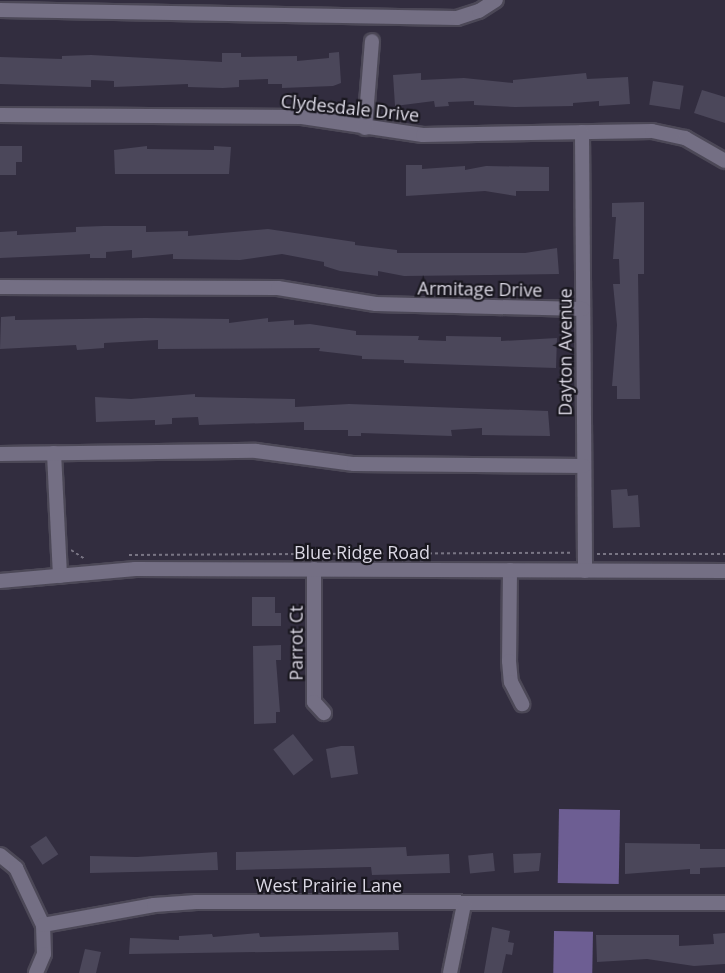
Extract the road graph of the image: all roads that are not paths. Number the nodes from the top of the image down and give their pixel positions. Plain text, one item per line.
1 (496, 0) edge
2 (0, 10) edge
3 (372, 41) dead end
4 (0, 115) edge
5 (365, 128) junction
6 (582, 132) junction
7 (725, 161) edge
8 (0, 286) edge
9 (583, 309) junction
10 (54, 453) junction
11 (0, 454) edge
12 (584, 466) junction
13 (314, 569) junction
14 (510, 570) junction
15 (585, 571) junction
16 (725, 571) edge
17 (60, 576) junction
18 (0, 581) edge
19 (522, 704) dead end
20 (324, 713) dead end
21 (0, 855) edge
22 (725, 903) edge
23 (464, 904) junction
24 (43, 925) junction
25 (36, 973) edge
26 (450, 973) edge

1 - 2 street
3 - 5 street
4 - 5 street, Clydesdale Drive
5 - 6 street, Clydesdale Drive
6 - 7 street, Clydesdale Drive
6 - 9 street, Dayton Avenue
8 - 9 street, Armitage Drive
9 - 12 street, Dayton Avenue
10 - 11 street
10 - 12 street
10 - 17 street
12 - 15 street, Dayton Avenue
13 - 14 street, Blue Ridge Road
13 - 17 street, Blue Ridge Road
13 - 20 street, Parrot Ct
14 - 15 street, Blue Ridge Road
14 - 19 street
15 - 16 street, Blue Ridge Road
17 - 18 street, Blue Ridge Road
21 - 24 street
22 - 23 street, West Prairie Lane
23 - 24 street, West Prairie Lane
23 - 26 street
24 - 25 street

